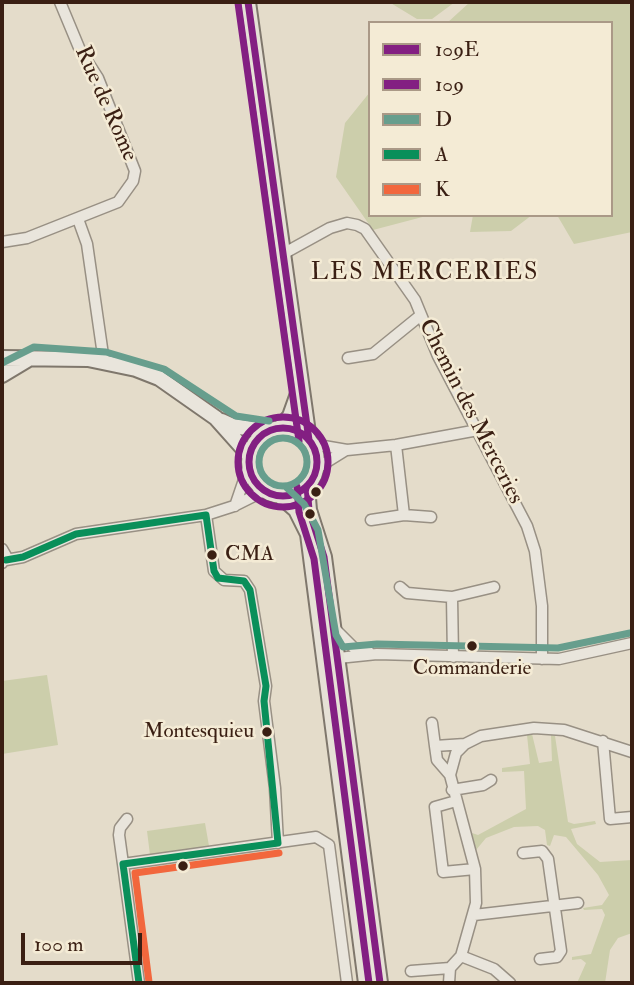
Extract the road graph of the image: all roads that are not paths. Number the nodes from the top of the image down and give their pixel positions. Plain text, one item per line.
1 (60, 2) edge
2 (248, 2) edge
3 (78, 219) junction
4 (2, 242) edge
5 (282, 255) junction
6 (421, 315) junction
7 (35, 357) junction
8 (2, 358) edge
9 (348, 358) dead end
10 (104, 362) junction
11 (2, 375) edge
12 (301, 383) junction
13 (216, 418) junction
14 (274, 429) junction
15 (478, 430) junction
16 (311, 442) junction
17 (396, 445) junction
18 (347, 450) junction
19 (249, 460) junction
20 (317, 468) junction
21 (307, 486) junction
22 (264, 491) junction
23 (280, 496) junction
24 (234, 506) junction
25 (206, 515) junction
26 (404, 515) junction
27 (431, 517) dead end
28 (371, 520) dead end
29 (4, 556) edge
30 (314, 573) junction
31 (400, 587) dead end
32 (494, 587) dead end
33 (452, 597) junction
34 (334, 628) junction
35 (632, 643) edge
36 (377, 654) junction
37 (338, 657) junction
38 (453, 657) junction
39 (542, 659) junction
40 (432, 723) dead end
41 (603, 741) junction
42 (465, 744) junction
43 (435, 746) junction
44 (632, 752) edge
45 (450, 775) junction
46 (491, 780) dead end
47 (452, 790) junction
48 (456, 801) junction
49 (632, 817) edge
50 (127, 819) dead end
51 (278, 844) junction
52 (523, 853) dead end
53 (123, 864) junction
54 (475, 869) junction
55 (578, 903) dead end
56 (554, 905) junction
57 (474, 915) junction
58 (461, 956) junction
59 (540, 960) dead end
60 (450, 968) junction
61 (411, 971) dead end
62 (139, 983) edge
63 (347, 983) edge
64 (366, 983) edge
65 (380, 983) edge
66 (449, 983) edge
67 (510, 983) edge

1 - 3 street, Rue de Rome
2 - 5 main road
3 - 4 street, Rue de Rome
3 - 10 street
5 - 6 street, Chemin des Merceries
5 - 12 main road
6 - 9 street
6 - 15 street, Chemin des Merceries
7 - 8 street
7 - 10 street
7 - 11 street
10 - 13 street
12 - 14 main road
12 - 16 main road
13 - 14 street
13 - 19 street
14 - 16 main road
14 - 19 main road
15 - 17 street
15 - 39 street, Chemin des Merceries
16 - 18 street
16 - 20 main road
17 - 18 street
17 - 26 street
18 - 20 street
19 - 22 main road
19 - 24 street
20 - 21 main road
21 - 23 main road
21 - 34 main road
22 - 23 main road
22 - 24 street
23 - 30 main road
24 - 25 street
25 - 29 street
25 - 51 street
26 - 27 street
26 - 28 street
30 - 37 street
30 - 64 main road
31 - 33 street
32 - 33 street
33 - 38 street
34 - 36 street
34 - 37 main road
35 - 39 street
36 - 37 street
36 - 38 street
37 - 65 main road
38 - 39 street
40 - 43 street
41 - 42 street
41 - 44 street
41 - 49 street
42 - 43 street
42 - 45 street
43 - 45 street
45 - 47 street
46 - 47 street
47 - 48 street
48 - 54 street
48 - 54 street
50 - 53 street
51 - 53 street
51 - 63 street
52 - 56 street
53 - 62 street
54 - 57 street
55 - 56 street
56 - 57 street
56 - 59 street
57 - 58 street
58 - 60 street
58 - 67 street
60 - 61 street
60 - 66 street

